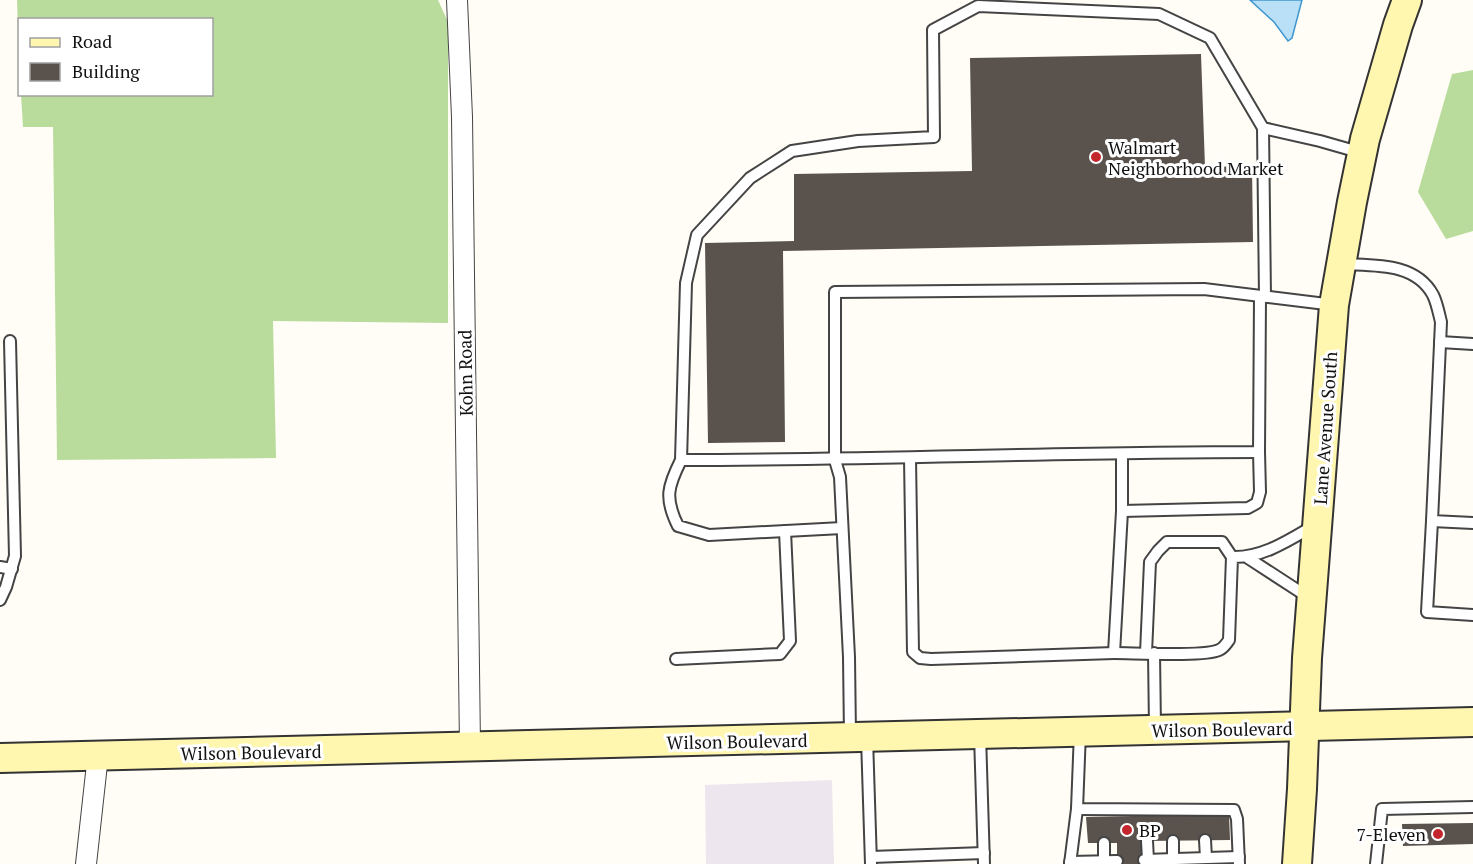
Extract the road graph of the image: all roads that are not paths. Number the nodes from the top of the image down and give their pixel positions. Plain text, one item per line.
1 (457, 0) edge
2 (1407, 0) edge
3 (1263, 128) junction
4 (1362, 153) junction
5 (1341, 264) junction
6 (1263, 297) junction
7 (1334, 305) junction
8 (10, 341) dead end
9 (1440, 342) junction
10 (1473, 344) edge
11 (1259, 452) junction
12 (1122, 454) junction
13 (910, 458) junction
14 (681, 460) junction
15 (835, 460) junction
16 (1122, 511) junction
17 (1431, 521) junction
18 (1317, 523) junction
19 (1473, 523) edge
20 (842, 528) junction
21 (785, 531) junction
22 (1232, 557) junction
23 (1248, 558) junction
24 (0, 567) edge
25 (12, 568) junction
26 (0, 600) edge
27 (1311, 600) junction
28 (1473, 615) edge
29 (1114, 653) junction
30 (1150, 653) junction
31 (676, 660) dead end
32 (1473, 722) edge
33 (1304, 727) junction
34 (1155, 731) junction
35 (1080, 732) junction
36 (980, 735) junction
37 (858, 738) junction
38 (470, 747) junction
39 (98, 755) junction
40 (0, 758) edge
41 (1473, 807) edge
42 (1077, 809) junction
43 (1205, 840) dead end
44 (1147, 841) dead end
45 (1173, 841) dead end
46 (1104, 843) dead end
47 (1206, 858) junction
48 (984, 859) edge
49 (1173, 859) junction
50 (871, 861) edge
51 (1104, 861) junction
52 (1117, 861) dead end
53 (1239, 861) edge
54 (1070, 863) edge
55 (86, 864) edge
56 (1297, 864) edge
57 (1376, 864) edge

1 - 38 street, Kohn Road
2 - 4 main road, Lane Avenue South
3 - 4 lane
3 - 6 lane
3 - 14 lane
4 - 5 main road, Lane Avenue South
5 - 7 main road, Lane Avenue South
5 - 9 lane
6 - 7 lane
6 - 11 lane
6 - 15 lane
7 - 18 main road, Lane Avenue South
8 - 25 lane
9 - 10 lane
9 - 17 lane
11 - 12 lane
11 - 16 lane
12 - 13 lane
12 - 16 lane
13 - 15 lane
13 - 29 lane
14 - 15 lane
14 - 21 lane
15 - 20 lane
16 - 29 lane
17 - 19 lane
17 - 28 lane
18 - 23 lane
18 - 27 main road, Lane Avenue South
20 - 21 lane
20 - 37 lane
21 - 31 lane
22 - 23 lane
22 - 30 lane
22 - 30 lane
23 - 27 lane
24 - 25 lane
25 - 26 lane
27 - 33 main road, Lane Avenue South
29 - 30 lane
30 - 34 lane
32 - 33 main road, Wilson Boulevard
33 - 34 main road, Wilson Boulevard
33 - 56 main road, Lane Avenue South
34 - 35 main road, Wilson Boulevard
35 - 36 main road, Wilson Boulevard
35 - 42 lane
36 - 37 main road, Wilson Boulevard
36 - 48 lane
37 - 38 main road, Wilson Boulevard
37 - 50 lane
38 - 39 main road, Wilson Boulevard
39 - 40 main road, Wilson Boulevard
39 - 55 street
41 - 57 lane
42 - 53 lane
42 - 54 lane
43 - 47 lane
44 - 49 lane
45 - 49 lane
46 - 51 lane
47 - 49 lane
47 - 53 lane
48 - 50 lane
51 - 52 lane
51 - 54 lane

